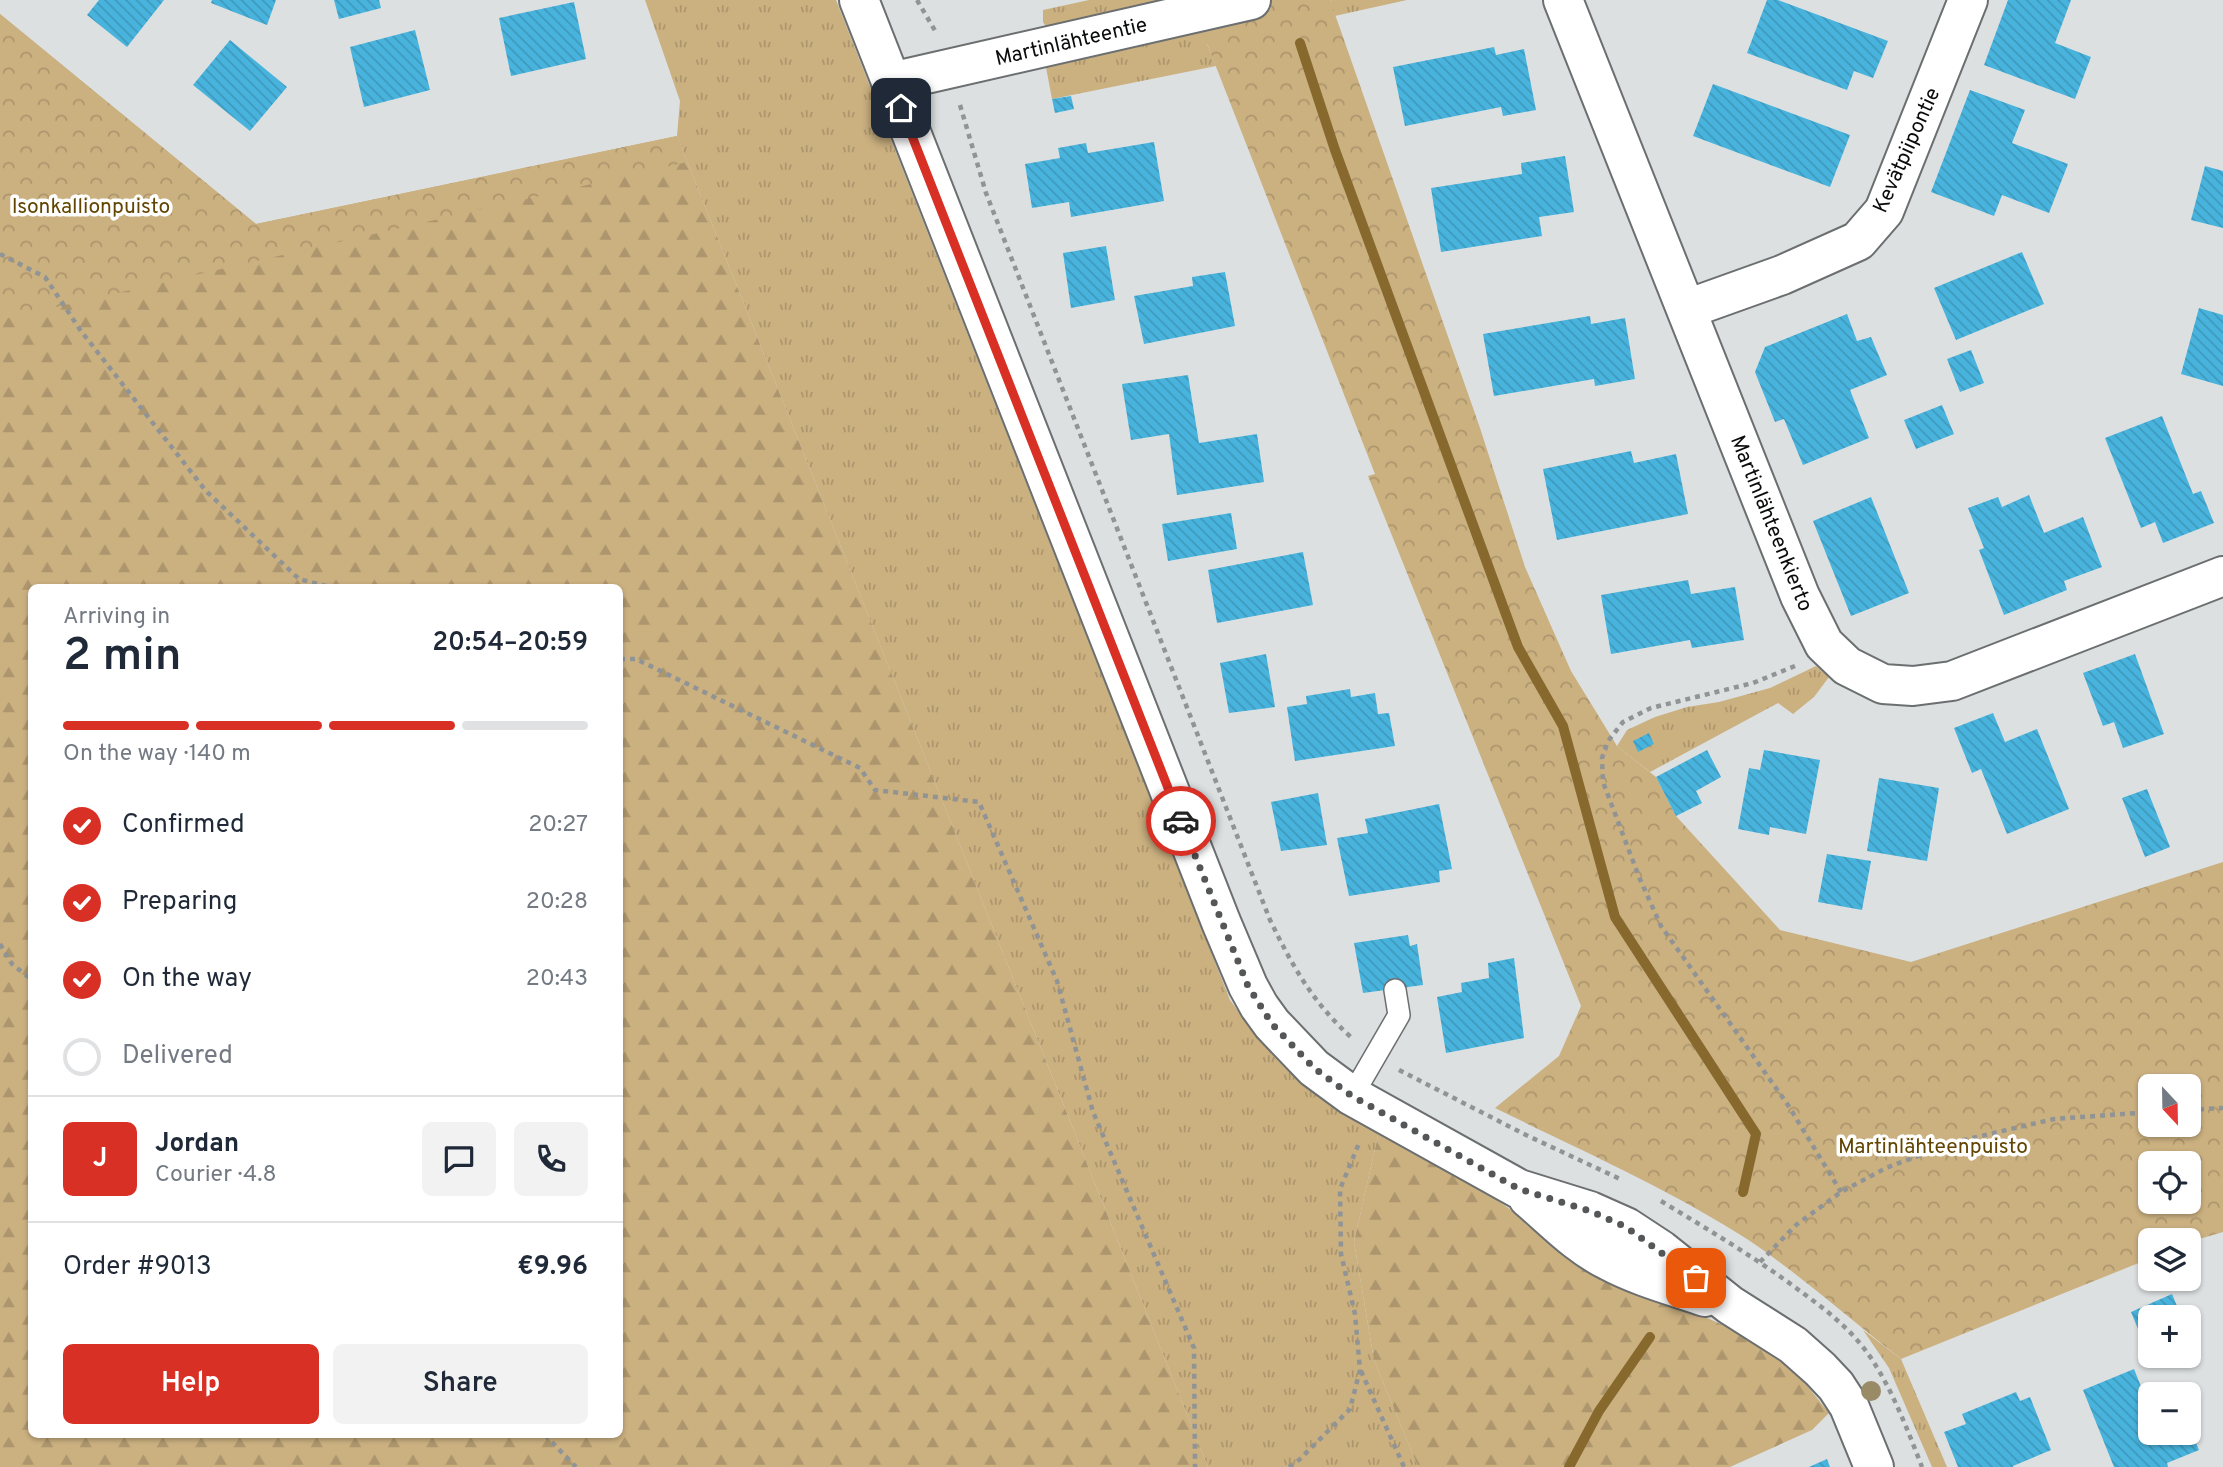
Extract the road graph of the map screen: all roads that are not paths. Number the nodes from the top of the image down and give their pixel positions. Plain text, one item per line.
1 (859, 0) edge
2 (1251, 0) edge
3 (1563, 0) edge
4 (1968, 0) edge
5 (891, 82) junction
6 (1687, 309) junction
7 (2223, 576) edge
8 (1395, 990) dead end
9 (1363, 1102) junction
10 (1874, 1467) edge

1 - 5 street
2 - 5 street, Martinlähteentie
3 - 6 street, Martinlähteenkierto
4 - 6 street, Kevätpiipontie
5 - 9 street
6 - 7 street, Martinlähteenkierto
8 - 9 lane
9 - 10 street

